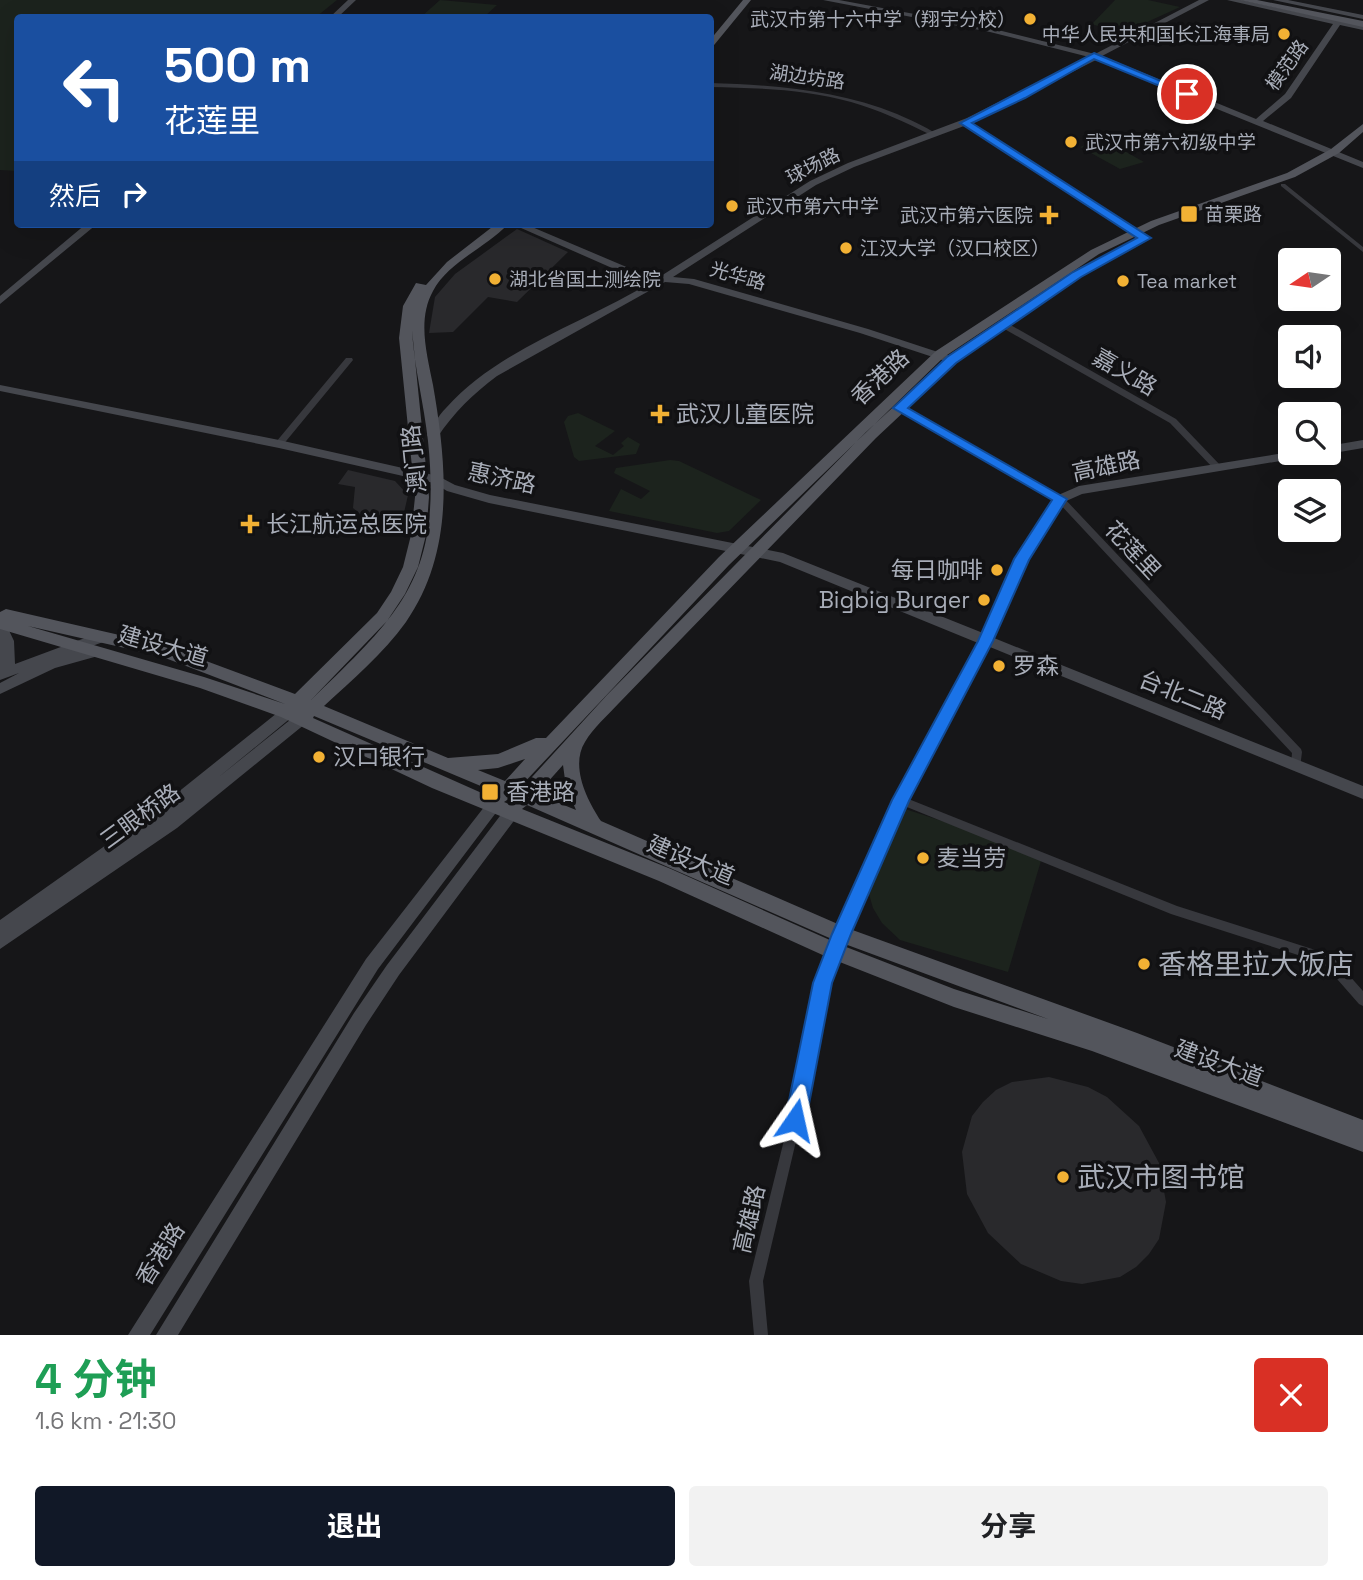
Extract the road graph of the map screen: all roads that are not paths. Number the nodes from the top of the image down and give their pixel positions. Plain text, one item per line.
1 (352, 0) edge
2 (737, 0) edge
3 (747, 0) edge
4 (827, 0) edge
5 (1205, 0) edge
6 (1231, 0) edge
7 (1277, 0) edge
8 (1252, 1) edge
9 (336, 14) edge
10 (1338, 23) junction
11 (1363, 23) edge
12 (714, 30) edge
13 (714, 42) edge
14 (1094, 56) junction
15 (714, 85) edge
16 (1257, 122) junction
17 (965, 123) junction
18 (1363, 127) edge
19 (933, 134) junction
20 (1363, 140) edge
21 (1338, 155) junction
22 (1363, 165) edge
23 (1283, 185) junction
24 (87, 228) edge
25 (486, 228) edge
26 (498, 228) edge
27 (526, 228) edge
28 (1140, 235) junction
29 (1363, 250) edge
30 (665, 278) junction
31 (0, 301) edge
32 (1004, 325) junction
33 (946, 357) junction
34 (349, 360) dead end
35 (0, 388) edge
36 (899, 408) junction
37 (433, 435) junction
38 (279, 444) junction
39 (1363, 444) edge
40 (1341, 448) edge
41 (1278, 457) edge
42 (1217, 467) junction
43 (421, 477) junction
44 (438, 480) junction
45 (1060, 499) junction
46 (739, 547) junction
47 (758, 551) junction
48 (0, 613) edge
49 (0, 625) edge
50 (986, 641) junction
51 (90, 645) junction
52 (4, 673) edge
53 (0, 689) edge
54 (299, 711) junction
55 (559, 733) junction
56 (575, 743) junction
57 (443, 765) junction
58 (1296, 765) junction
59 (506, 789) junction
60 (1363, 793) edge
61 (524, 797) junction
62 (901, 800) junction
63 (493, 806) junction
64 (511, 813) junction
65 (595, 825) junction
66 (0, 929) edge
67 (0, 942) edge
68 (838, 942) junction
69 (1363, 1000) edge
70 (1363, 1130) edge
71 (1363, 1142) edge
72 (138, 1335) edge
73 (166, 1335) edge
74 (761, 1335) edge

1 - 9 street
2 - 12 main road
3 - 13 main road
4 - 14 street
5 - 14 street, 球场路
6 - 10 street
7 - 11 street
8 - 11 main road
10 - 11 street
10 - 16 street, 模范路
14 - 16 street
14 - 17 street, 球场路
15 - 19 street, 湖边坊路
16 - 21 street
17 - 19 street, 球场路
17 - 28 street
18 - 21 main road, 香港路
19 - 30 street, 球场路
20 - 21 main road, 香港路
21 - 22 street
21 - 23 main road, 香港路
21 - 28 main road, 香港路
23 - 28 main road, 香港路
23 - 29 street
24 - 31 street
25 - 43 main road, 澳门路
26 - 37 main road, 澳门路
27 - 30 street, 光华路
28 - 32 main road, 香港路
28 - 33 main road, 香港路
30 - 33 street, 光华路
30 - 37 street, 球场路
32 - 33 main road, 香港路
32 - 42 street, 嘉义路
33 - 36 main road, 香港路
33 - 46 main road, 香港路
34 - 38 street
35 - 38 street, 惠济路
36 - 45 street, 花莲里
36 - 47 main road, 香港路
37 - 44 main road, 澳门路
38 - 43 street, 惠济路
39 - 40 street
41 - 42 street, 高雄路
42 - 45 street, 高雄路
43 - 44 street, 惠济路
43 - 54 main road, 澳门路
44 - 46 street, 惠济路
44 - 54 main road, 澳门路
45 - 50 street, 高雄路
45 - 58 street, 花莲里
46 - 47 street, 惠济路
46 - 55 main road, 香港路
47 - 50 street, 惠济路
47 - 56 main road, 香港路
48 - 51 main road, 建设大道
49 - 51 main road, 建设大道
49 - 52 street
50 - 58 street, 台北二路
50 - 62 street, 高雄路
51 - 52 street
51 - 53 street
51 - 54 main road, 建设大道
54 - 57 main road, 建设大道
54 - 63 main road, 建设大道
54 - 66 street, 三眼桥路
54 - 67 street, 三眼桥路
55 - 57 main road
55 - 59 main road, 香港路
56 - 61 main road, 香港路
56 - 65 main road
57 - 59 main road, 建设大道
58 - 60 street, 台北二路
59 - 61 main road, 建设大道
59 - 63 main road, 香港路
61 - 64 main road, 香港路
61 - 65 main road, 建设大道
62 - 68 street, 高雄路
62 - 69 street
63 - 64 main road, 建设大道
63 - 72 street, 香港路
64 - 68 main road, 建设大道
64 - 73 street, 香港路
65 - 68 main road, 建设大道
68 - 70 main road, 建设大道
68 - 71 main road, 建设大道
68 - 74 street, 高雄路

